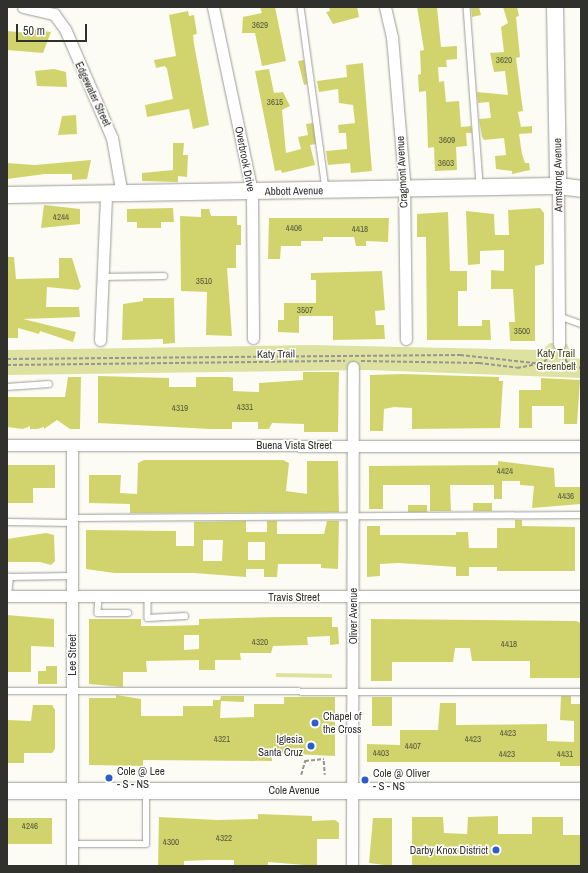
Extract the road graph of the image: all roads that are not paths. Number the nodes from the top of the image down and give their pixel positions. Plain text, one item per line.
1 (23, 7) edge
2 (213, 7) edge
3 (301, 7) edge
4 (385, 7) edge
5 (467, 7) edge
6 (555, 7) edge
7 (558, 186) junction
8 (481, 188) junction
9 (404, 189) junction
10 (581, 189) edge
11 (326, 190) junction
12 (252, 192) junction
13 (122, 194) junction
14 (7, 195) edge
15 (106, 195) junction
16 (164, 276) dead end
17 (102, 277) junction
18 (559, 316) junction
19 (581, 324) edge
20 (253, 338) dead end
21 (406, 339) dead end
22 (100, 340) dead end
23 (559, 344) dead end
24 (353, 367) dead end
25 (49, 384) dead end
26 (7, 387) edge
27 (7, 445) edge
28 (72, 445) junction
29 (353, 446) junction
30 (581, 446) edge
31 (581, 515) edge
32 (353, 518) junction
33 (72, 520) junction
34 (7, 522) edge
35 (72, 576) junction
36 (8, 596) edge
37 (72, 596) junction
38 (99, 596) junction
39 (581, 596) edge
40 (148, 597) junction
41 (353, 597) junction
42 (128, 613) dead end
43 (185, 616) dead end
44 (7, 691) edge
45 (72, 691) junction
46 (353, 691) junction
47 (581, 692) edge
48 (352, 790) junction
49 (7, 791) edge
50 (72, 791) junction
51 (146, 791) junction
52 (581, 791) edge
53 (72, 844) junction
54 (72, 866) edge
55 (352, 866) edge

1 - 13 street, Edgewater Street
2 - 12 street, Overbrook Drive
3 - 11 lane
4 - 9 street, Cragmont Avenue
5 - 8 lane
6 - 7 street, Armstrong Avenue
7 - 8 street, Abbott Avenue
7 - 10 street, Abbott Avenue
7 - 18 street, Armstrong Avenue
8 - 9 street, Abbott Avenue
9 - 11 street, Abbott Avenue
9 - 21 street, Cragmont Avenue
11 - 12 street, Abbott Avenue
12 - 13 street, Abbott Avenue
12 - 20 street, Overbrook Drive
13 - 15 street, Abbott Avenue
14 - 15 street, Abbott Avenue
15 - 17 street
16 - 17 lane
17 - 22 street
18 - 19 lane
18 - 23 street, Armstrong Avenue
24 - 29 street, Oliver Avenue
25 - 26 lane
27 - 28 street, Buena Vista Street
28 - 29 street, Buena Vista Street
28 - 33 street, Lee Street
29 - 30 street, Buena Vista Street
29 - 32 street, Oliver Avenue
31 - 32 lane
32 - 33 lane
32 - 41 street, Oliver Avenue
33 - 34 lane
33 - 35 street, Lee Street
35 - 36 lane
35 - 37 street, Lee Street
36 - 37 street, Travis Street
37 - 38 street, Travis Street
37 - 45 street, Lee Street
38 - 40 street, Travis Street
38 - 42 lane
39 - 41 street, Travis Street
40 - 41 street, Travis Street
40 - 43 lane
41 - 46 street, Oliver Avenue
44 - 45 lane
45 - 46 lane
45 - 50 street, Lee Street
46 - 47 lane
46 - 48 street, Oliver Avenue
48 - 51 street, Cole Avenue
48 - 52 street, Cole Avenue
48 - 55 street, Oliver Avenue
49 - 50 street, Cole Avenue
50 - 51 street, Cole Avenue
50 - 53 street, Lee Street
51 - 53 lane
53 - 54 street, Lee Street

